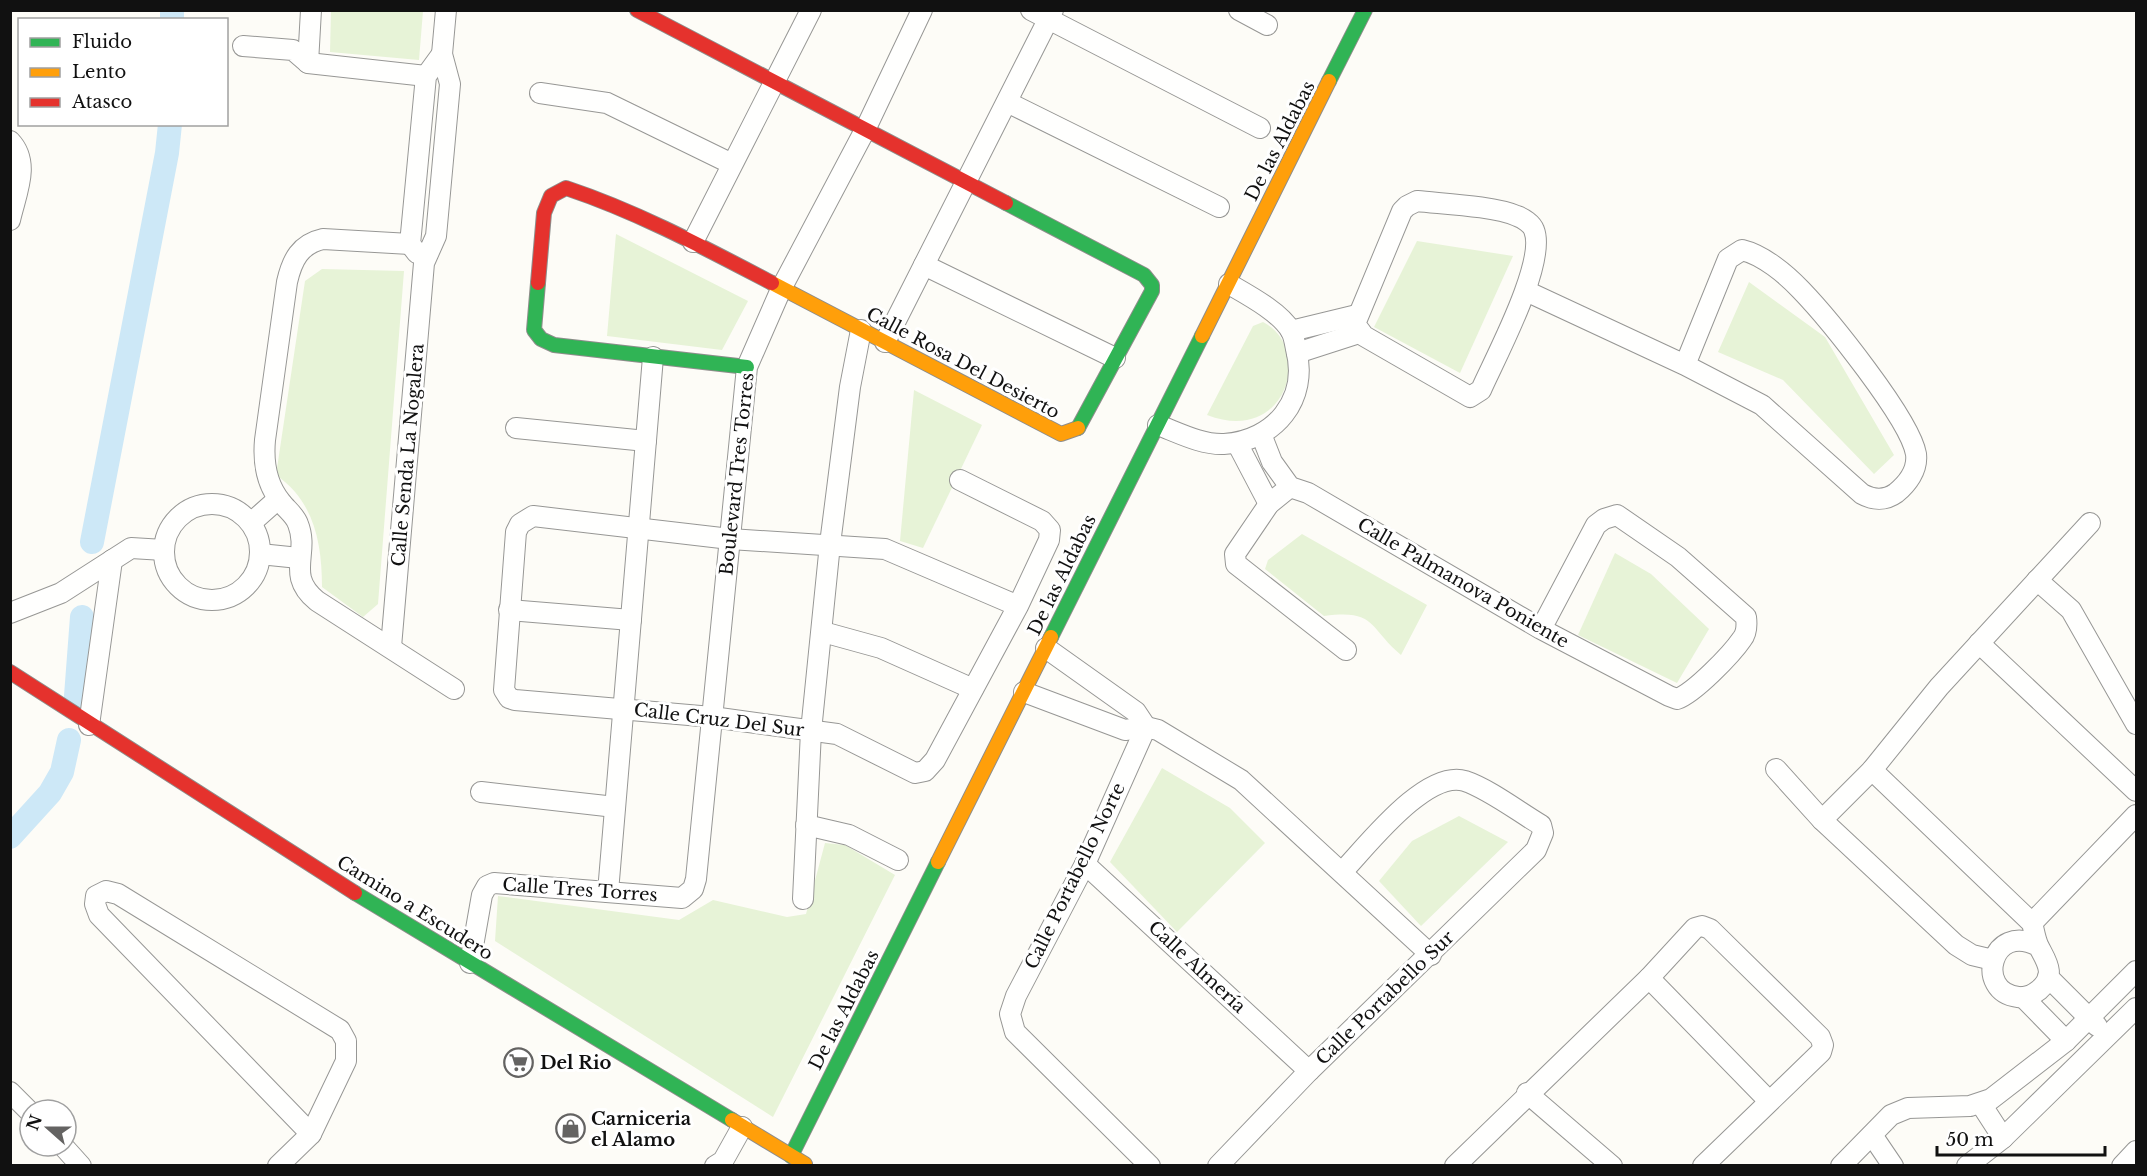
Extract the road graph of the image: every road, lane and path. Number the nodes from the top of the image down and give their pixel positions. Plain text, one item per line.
1 (311, 10) edge
2 (446, 10) edge
3 (637, 10) edge
4 (811, 10) edge
5 (922, 10) edge
6 (1239, 10) edge
7 (1365, 10) edge
8 (1044, 13) edge
9 (1267, 25) dead end
10 (243, 46) dead end
11 (442, 54) junction
12 (308, 63) junction
13 (426, 76) junction
14 (774, 82) junction
15 (540, 93) dead end
16 (1007, 102) junction
17 (1260, 128) dead end
18 (865, 130) junction
19 (10, 141) edge
20 (732, 164) junction
21 (967, 181) junction
22 (1219, 207) dead end
23 (10, 220) edge
24 (693, 242) junction
25 (410, 244) junction
26 (424, 263) junction
27 (924, 265) junction
28 (1229, 284) junction
29 (782, 287) junction
30 (1526, 291) junction
31 (1359, 318) junction
32 (861, 330) junction
33 (1291, 331) junction
34 (885, 342) junction
35 (1297, 353) junction
36 (653, 357) junction
37 (1115, 358) junction
38 (1685, 364) junction
39 (747, 367) junction
40 (1158, 425) junction
41 (516, 428) dead end
42 (1261, 434) junction
43 (646, 441) junction
44 (1237, 442) junction
45 (960, 480) dead end
46 (1290, 487) junction
47 (278, 499) junction
48 (1269, 504) junction
49 (250, 523) junction
50 (2090, 523) dead end
51 (638, 527) junction
52 (730, 539) junction
53 (830, 544) junction
54 (164, 550) junction
55 (260, 554) junction
56 (299, 558) junction
57 (112, 560) junction
58 (2037, 580) junction
59 (1018, 606) junction
60 (509, 610) junction
61 (10, 613) edge
62 (631, 620) junction
63 (1541, 629) junction
64 (823, 632) junction
65 (1979, 642) junction
66 (391, 647) junction
67 (1046, 648) junction
68 (1346, 650) dead end
69 (10, 672) edge
70 (973, 688) junction
71 (454, 689) dead end
72 (1024, 692) junction
73 (623, 709) junction
74 (712, 717) junction
75 (2136, 724) edge
76 (89, 725) junction
77 (1146, 727) junction
78 (811, 730) junction
79 (1776, 769) dead end
80 (1872, 770) junction
81 (2136, 791) edge
82 (481, 792) dead end
83 (615, 807) junction
84 (2136, 815) edge
85 (1822, 820) junction
86 (806, 825) junction
87 (898, 860) dead end
88 (1085, 864) junction
89 (1343, 871) junction
90 (608, 892) junction
91 (682, 898) joint
92 (802, 899) dead end
93 (2032, 923) junction
94 (2038, 946) junction
95 (1431, 954) junction
96 (1993, 960) junction
97 (470, 963) junction
98 (2136, 970) edge
99 (2048, 977) junction
100 (1649, 978) junction
101 (2023, 997) junction
102 (2136, 1008) edge
103 (2090, 1018) junction
104 (2108, 1036) junction
105 (2067, 1041) junction
106 (1310, 1071) junction
107 (1527, 1093) junction
108 (1769, 1101) junction
109 (1981, 1104) junction
110 (742, 1126) junction
111 (311, 1134) junction
112 (1872, 1135) junction
113 (2003, 1138) junction
114 (2136, 1151) edge
115 (791, 1156) junction
116 (1460, 1164) edge
117 (278, 1166) edge
118 (715, 1166) edge
119 (806, 1166) edge
120 (1150, 1166) edge
121 (1218, 1166) edge
122 (1612, 1166) edge
123 (1703, 1166) edge
124 (1841, 1166) edge
125 (1893, 1166) edge
126 (1967, 1166) edge
127 (2122, 1166) edge

1 - 12 street
2 - 11 street, Calle Senda La Nogalera
3 - 14 street, Calle Rosa Del Desierto
4 - 14 street
5 - 18 street, Boulevard Tres Torres
6 - 9 street
7 - 28 street, De las Aldabas
8 - 16 street
8 - 17 street
10 - 12 street
11 - 13 street
11 - 26 street, Calle Senda La Nogalera
12 - 13 street
13 - 25 street
14 - 18 street, Calle Rosa Del Desierto
14 - 20 street
15 - 20 street
16 - 21 street
16 - 22 street
18 - 21 street, Calle Rosa Del Desierto
18 - 29 street, Boulevard Tres Torres
19 - 23 street
20 - 24 street
21 - 27 street
21 - 37 street, Calle Rosa Del Desierto
24 - 29 street, Calle Rosa Del Desierto
24 - 36 street, Calle Rosa Del Desierto
25 - 26 street
25 - 47 street
26 - 66 street, Calle Senda La Nogalera
27 - 34 street
27 - 37 street
28 - 33 street
28 - 40 street, De las Aldabas
29 - 32 street, Calle Rosa Del Desierto
29 - 39 street, Boulevard Tres Torres
30 - 31 street
30 - 31 street
30 - 38 street
31 - 33 street
31 - 35 street
32 - 34 street, Calle Rosa Del Desierto
32 - 53 street
33 - 35 street
34 - 37 street, Calle Rosa Del Desierto
35 - 42 street
36 - 39 street
36 - 43 street
38 - 38 street
39 - 52 street, Boulevard Tres Torres
40 - 44 street
40 - 67 street, De las Aldabas
41 - 43 street
42 - 44 street
42 - 46 street
43 - 51 street
44 - 48 street
45 - 59 street
46 - 48 street
46 - 63 street, Calle Palmanova Poniente
47 - 49 street
47 - 56 street
48 - 68 street
49 - 54 street
49 - 55 street
50 - 58 street
51 - 52 street
51 - 60 street
51 - 62 street
52 - 53 street
52 - 74 street, Boulevard Tres Torres
53 - 59 street
53 - 64 street
54 - 55 street
54 - 57 street
55 - 56 street
56 - 66 street
57 - 61 street
57 - 76 street
58 - 65 street
58 - 75 street
59 - 70 street
60 - 62 street
60 - 73 street, Calle Cruz Del Sur
62 - 73 street
63 - 63 street, Calle Palmanova Poniente
64 - 70 street
64 - 78 street
65 - 80 street
65 - 81 street
66 - 71 street
67 - 72 street, De las Aldabas
67 - 77 street
69 - 76 street, Camino a Escudero
70 - 78 street, Calle Cruz Del Sur
72 - 77 street
72 - 115 street, De las Aldabas
73 - 74 street, Calle Cruz Del Sur
73 - 83 street
74 - 78 street, Calle Cruz Del Sur
74 - 91 street, Boulevard Tres Torres
76 - 97 street, Camino a Escudero
77 - 88 street, Calle Portabello Norte
77 - 89 street
78 - 86 street
79 - 85 street
80 - 85 street
80 - 93 street
82 - 83 street
83 - 90 street
84 - 93 street
85 - 96 street
86 - 87 street
86 - 92 street
88 - 106 street, Calle Almería
88 - 120 street, Calle Portabello Norte
89 - 95 street
89 - 95 street, Calle Portabello Sur
90 - 91 street, Calle Tres Torres
90 - 97 street, Calle Tres Torres
93 - 94 street
94 - 96 street
94 - 99 street
95 - 106 street, Calle Portabello Sur
96 - 101 street
97 - 110 street, Camino a Escudero
98 - 103 street
99 - 101 street
99 - 103 street
100 - 107 street
100 - 108 street
100 - 108 street
101 - 105 street
102 - 104 street
103 - 104 street
103 - 105 street
104 - 113 street
105 - 109 street
106 - 121 street, Calle Portabello Sur
107 - 116 street
107 - 122 street
108 - 123 street
109 - 112 street
109 - 113 street
110 - 115 street, Camino a Escudero
110 - 118 street
111 - 111 street
111 - 117 street
112 - 124 street
112 - 125 street
113 - 126 street
114 - 127 street
115 - 119 street, Camino a Escudero

